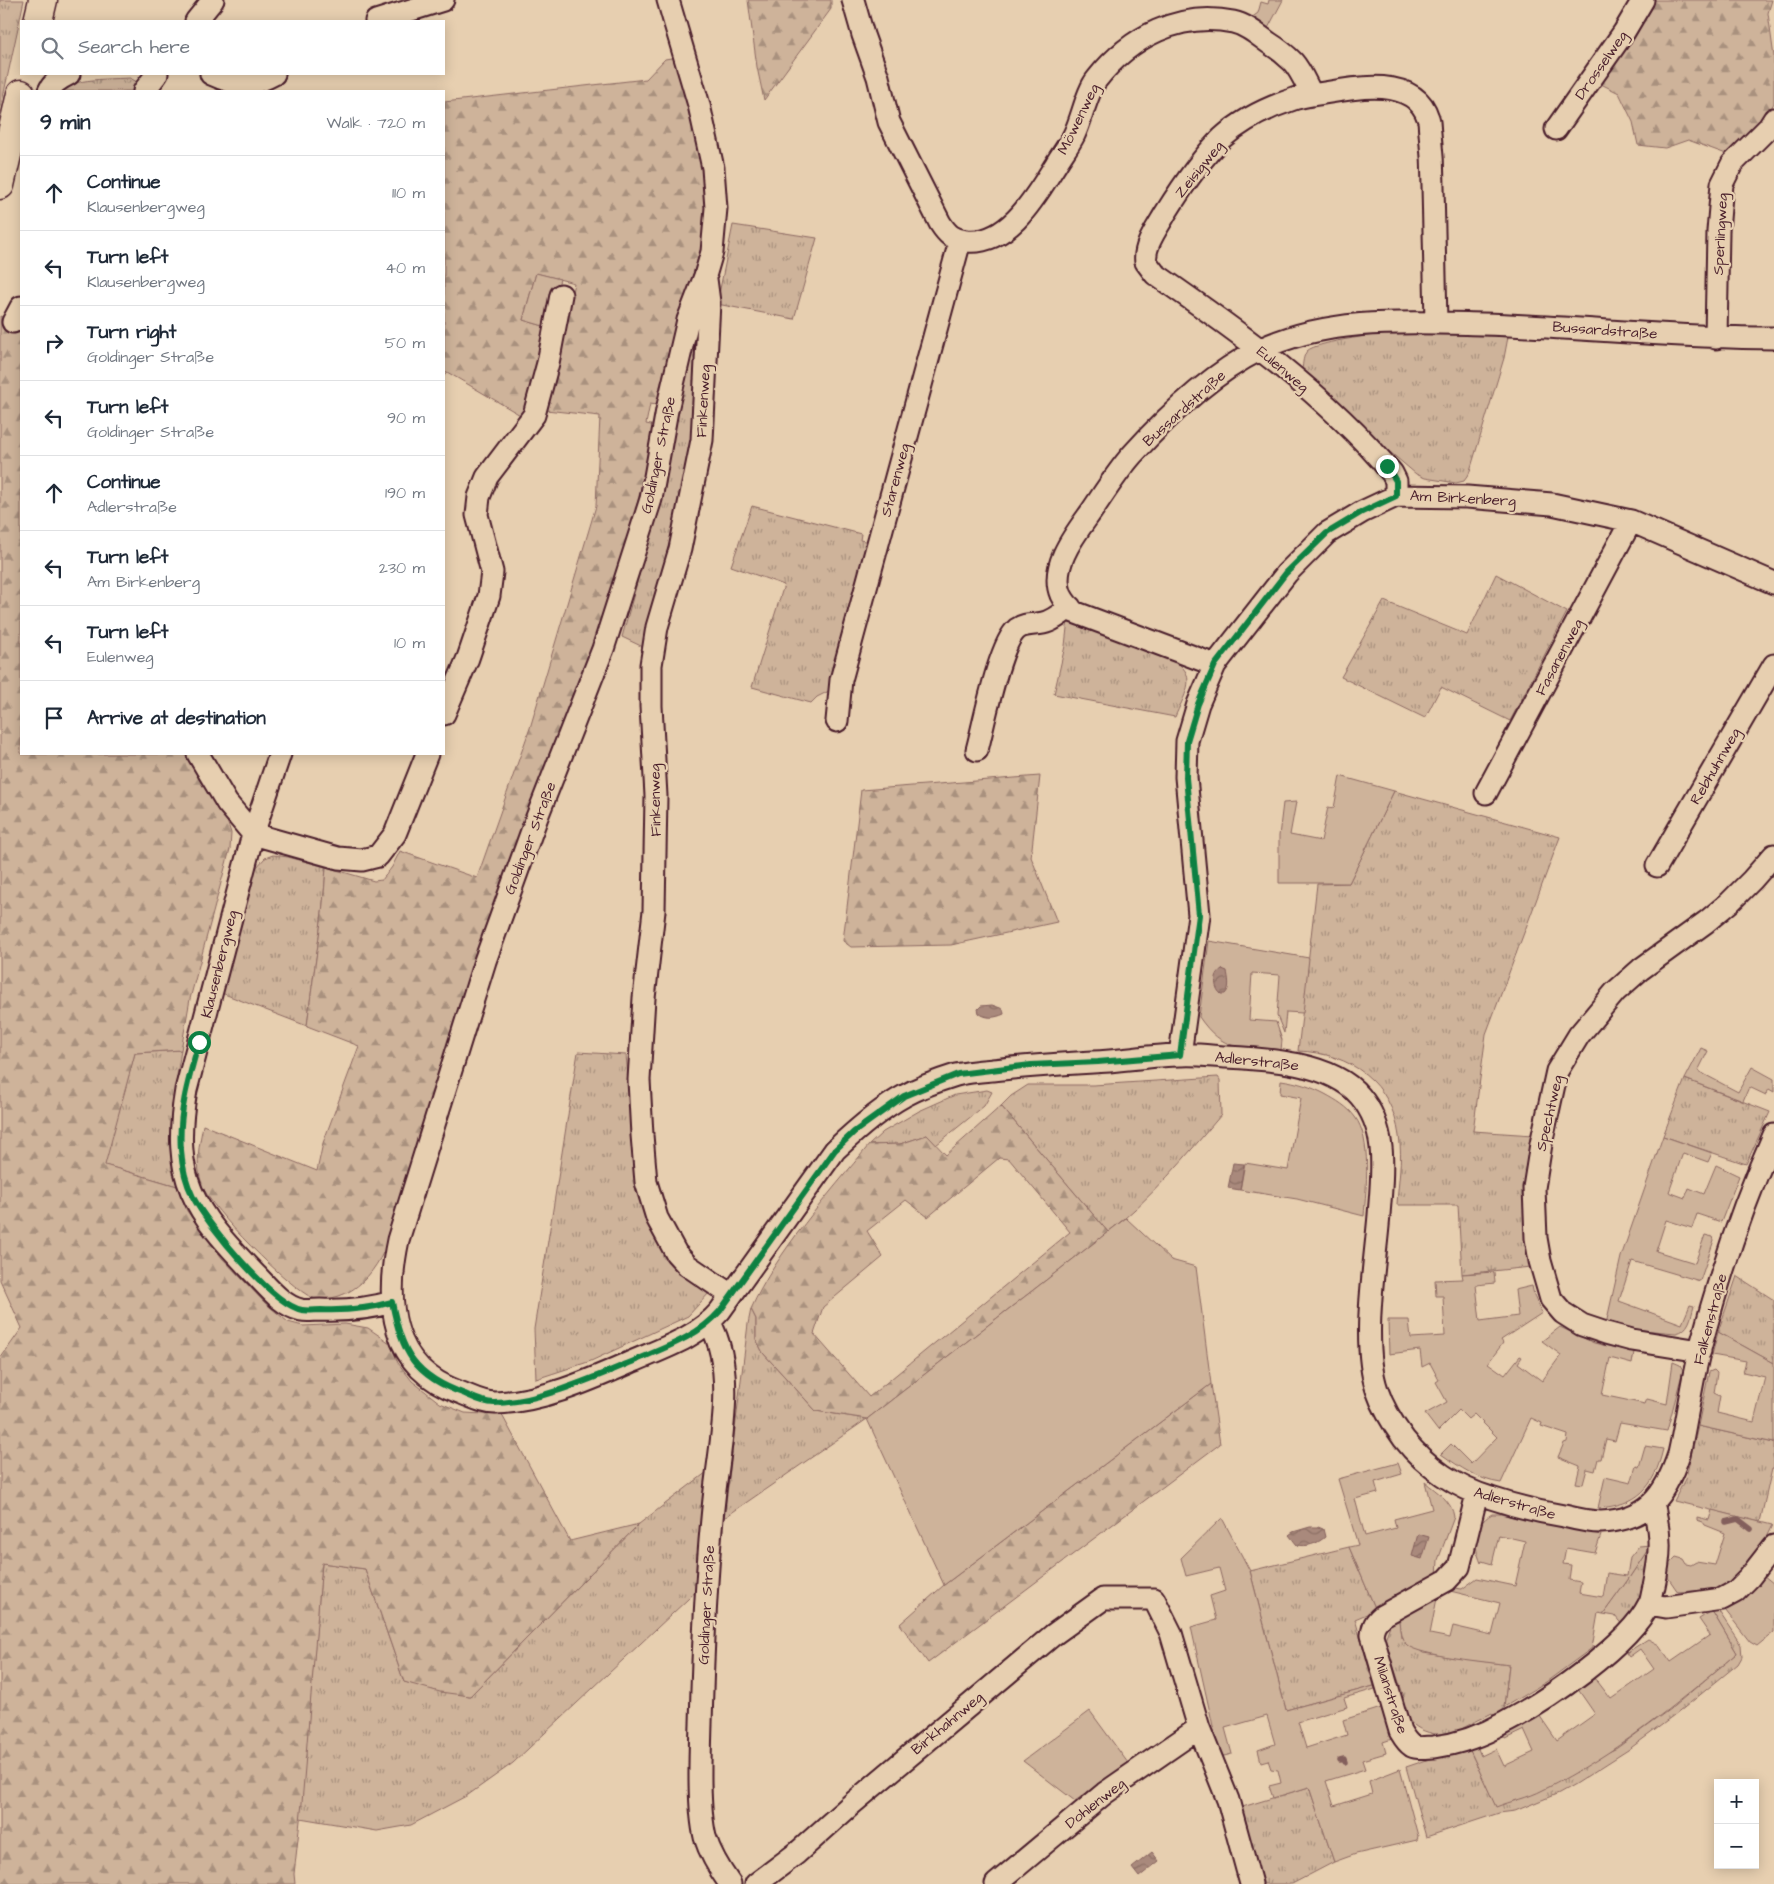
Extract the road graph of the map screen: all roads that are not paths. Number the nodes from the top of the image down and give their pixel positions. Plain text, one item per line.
1 (43, 0) edge
2 (213, 0) edge
3 (443, 0) edge
4 (668, 0) edge
5 (853, 0) edge
6 (1643, 0) edge
7 (38, 20) edge
8 (197, 20) edge
9 (379, 20) edge
10 (26, 75) edge
11 (67, 75) edge
12 (155, 75) edge
13 (214, 75) edge
14 (272, 75) edge
15 (23, 90) edge
16 (49, 90) edge
17 (145, 90) edge
18 (1312, 95) junction
19 (20, 101) edge
20 (1774, 119) edge
21 (1556, 129) dead end
22 (0, 185) edge
23 (960, 241) junction
24 (1146, 262) joint
25 (705, 276) junction
26 (561, 295) dead end
27 (1436, 322) junction
28 (1716, 338) junction
29 (1774, 338) edge
30 (1260, 350) junction
31 (1396, 496) junction
32 (1631, 521) junction
33 (1774, 583) edge
34 (1070, 607) junction
35 (1215, 665) junction
36 (1774, 665) edge
37 (445, 712) edge
38 (837, 721) dead end
39 (977, 750) dead end
40 (199, 755) edge
41 (280, 755) edge
42 (427, 755) edge
43 (1486, 793) dead end
44 (253, 834) junction
45 (1774, 855) edge
46 (1657, 866) dead end
47 (1180, 1055) junction
48 (1774, 1135) edge
49 (731, 1296) junction
50 (392, 1302) junction
51 (710, 1323) junction
52 (1700, 1351) junction
53 (1477, 1494) junction
54 (1653, 1503) junction
55 (1774, 1546) edge
56 (1650, 1604) junction
57 (1199, 1728) junction
58 (730, 1884) edge
59 (756, 1884) edge
60 (996, 1884) edge
61 (1251, 1884) edge

1 - 7 main road
2 - 8 street
3 - 9 street
4 - 25 street, Goldinger Straße
5 - 23 street
6 - 21 street, Drosselweg
10 - 15 main road
11 - 16 street
12 - 17 street
13 - 14 street
18 - 23 street, Möwenweg
18 - 24 street, Zeisigweg
18 - 27 street
19 - 22 main road
20 - 28 street, Sperlingweg
23 - 38 street, Starenweg
24 - 30 street, Eulenweg
25 - 49 street, Finkenweg
25 - 50 street, Goldinger Straße
26 - 37 street
27 - 28 street, Bussardstraße
27 - 30 street, Bussardstraße
28 - 29 street, Bussardstraße
30 - 31 street, Eulenweg
30 - 34 street, Bussardstraße
31 - 32 street, Am Birkenberg
31 - 35 street, Am Birkenberg
32 - 33 street, Am Birkenberg
32 - 43 street, Fasanenweg
34 - 35 street
34 - 39 street
35 - 47 street, Am Birkenberg
36 - 46 street, Rebhuhnweg
40 - 44 street
41 - 44 street, Klausenbergweg
42 - 44 street
44 - 50 street, Klausenbergweg
45 - 52 street, Spechtweg
47 - 49 street, Adlerstraße
47 - 53 street, Adlerstraße
48 - 52 street, Falkenstraße
49 - 51 street, Goldinger Straße
50 - 51 street, Goldinger Straße
51 - 58 street, Goldinger Straße
52 - 54 street, Falkenstraße
53 - 54 street, Adlerstraße
53 - 56 street, Milanstraße
54 - 56 street, Milanstraße
55 - 56 street
57 - 59 street, Birkhahnweg
57 - 60 street, Dohlenweg
57 - 61 street

